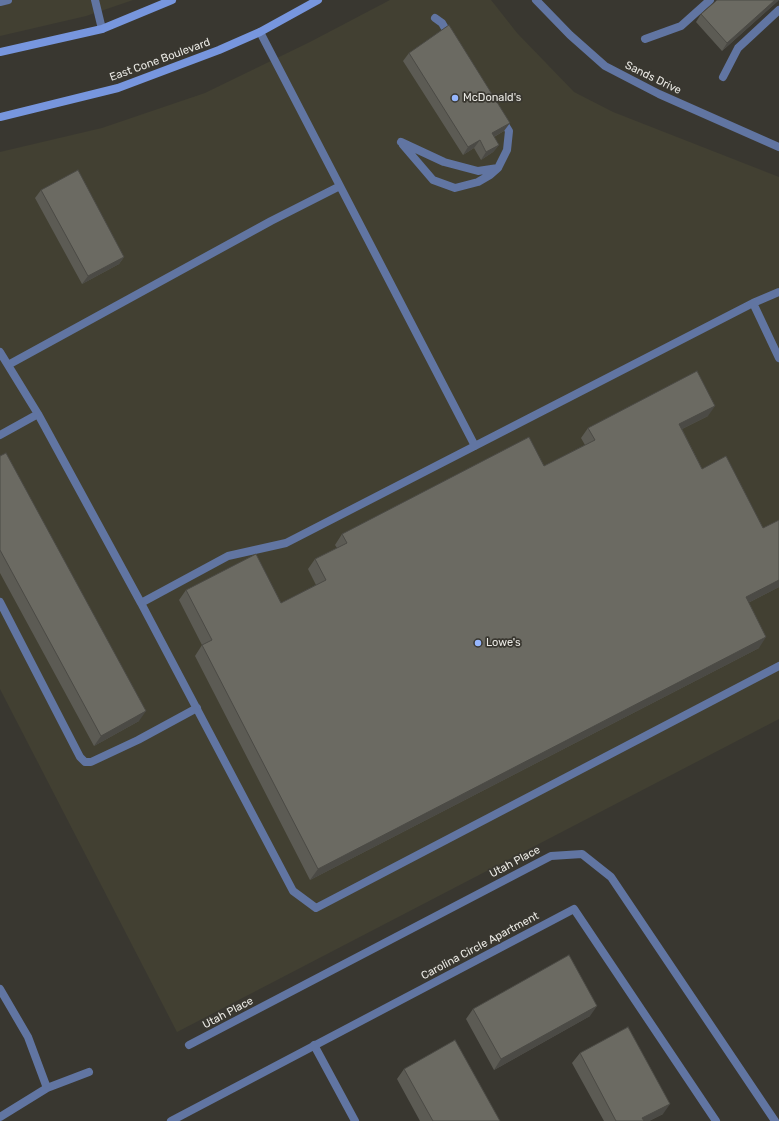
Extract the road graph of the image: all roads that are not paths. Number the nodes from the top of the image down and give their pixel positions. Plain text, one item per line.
1 (8, 0) edge
2 (95, 0) edge
3 (172, 0) edge
4 (318, 0) edge
5 (536, 0) edge
6 (710, 0) edge
7 (0, 2) edge
8 (779, 10) edge
9 (435, 18) dead end
10 (102, 29) junction
11 (260, 32) junction
12 (645, 39) dead end
13 (454, 43) edge
14 (0, 52) edge
15 (724, 77) dead end
16 (496, 111) edge
17 (0, 118) edge
18 (779, 147) edge
19 (498, 168) junction
20 (340, 186) junction
21 (779, 292) edge
22 (753, 303) junction
23 (0, 352) edge
24 (779, 358) edge
25 (8, 365) junction
26 (38, 414) junction
27 (0, 435) edge
28 (475, 446) junction
29 (0, 602) edge
30 (142, 603) junction
31 (779, 666) edge
32 (197, 708) junction
33 (0, 989) edge
34 (189, 1045) dead end
35 (314, 1045) junction
36 (89, 1072) dead end
37 (47, 1088) junction
38 (0, 1118) edge
39 (171, 1121) edge
40 (355, 1121) edge
41 (716, 1121) edge
42 (775, 1121) edge

1 - 7 street
2 - 10 street
3 - 10 street
4 - 11 street, East Cone Boulevard
5 - 18 street, Sands Drive
6 - 12 street
8 - 15 street
9 - 13 street
10 - 14 street
11 - 17 street, East Cone Boulevard
11 - 20 street
16 - 19 street
19 - 19 street
20 - 25 street
20 - 28 street
21 - 22 street
22 - 24 street
22 - 28 street
23 - 25 street
25 - 26 street
26 - 27 street
26 - 30 street
28 - 30 street
29 - 32 street
30 - 32 street
31 - 32 street
33 - 37 street
34 - 42 street, Utah Place
35 - 39 street, Carolina Circle Apartment
35 - 40 street
35 - 41 street, Carolina Circle Apartment
36 - 37 street
37 - 38 street

